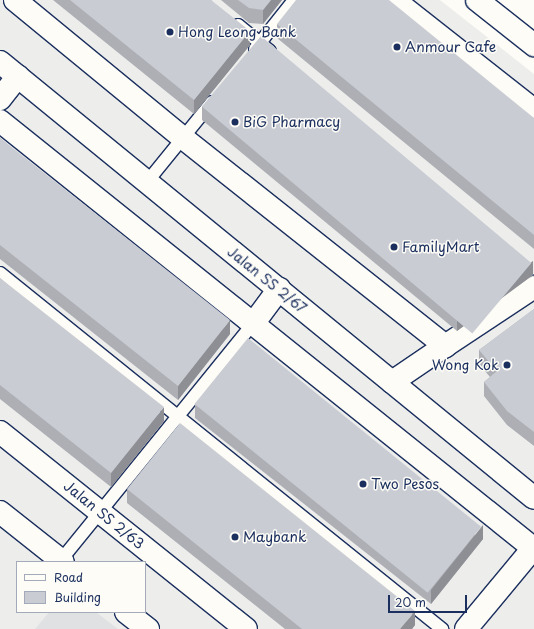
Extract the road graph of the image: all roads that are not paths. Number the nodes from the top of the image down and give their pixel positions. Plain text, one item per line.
1 (15, 0) edge
2 (294, 0) edge
3 (394, 0) edge
4 (477, 0) edge
5 (231, 19) edge
6 (261, 43) junction
7 (534, 45) edge
8 (279, 58) edge
9 (246, 61) edge
10 (0, 62) edge
11 (18, 76) junction
12 (222, 90) edge
13 (0, 100) edge
14 (534, 110) edge
15 (0, 121) edge
16 (183, 138) junction
17 (147, 182) junction
18 (0, 273) edge
19 (534, 287) edge
20 (279, 289) junction
21 (253, 324) junction
22 (445, 346) junction
23 (392, 382) junction
24 (178, 416) junction
25 (0, 432) edge
26 (534, 498) edge
27 (0, 512) edge
28 (100, 512) junction
29 (534, 548) edge
30 (62, 561) edge
31 (127, 613) edge
32 (470, 627) edge
33 (148, 629) edge
34 (246, 629) edge
35 (442, 629) edge

1 - 16 street
2 - 6 lane
3 - 14 street
4 - 7 street
5 - 6 lane
6 - 8 lane
6 - 9 lane
10 - 11 street, Jalan SS 2/67
11 - 13 street
11 - 17 street, Jalan SS 2/67
12 - 16 lane
15 - 21 street
16 - 17 lane
16 - 22 street
17 - 20 street, Jalan SS 2/67
18 - 24 lane
19 - 22 street
20 - 21 street
20 - 23 street, Jalan SS 2/67
21 - 24 lane
21 - 29 street
22 - 23 street
23 - 26 street, Jalan SS 2/67
24 - 28 lane
24 - 35 lane
25 - 28 street, Jalan SS 2/63
27 - 30 street
28 - 30 lane
28 - 34 street, Jalan SS 2/63
29 - 32 street
31 - 33 street

